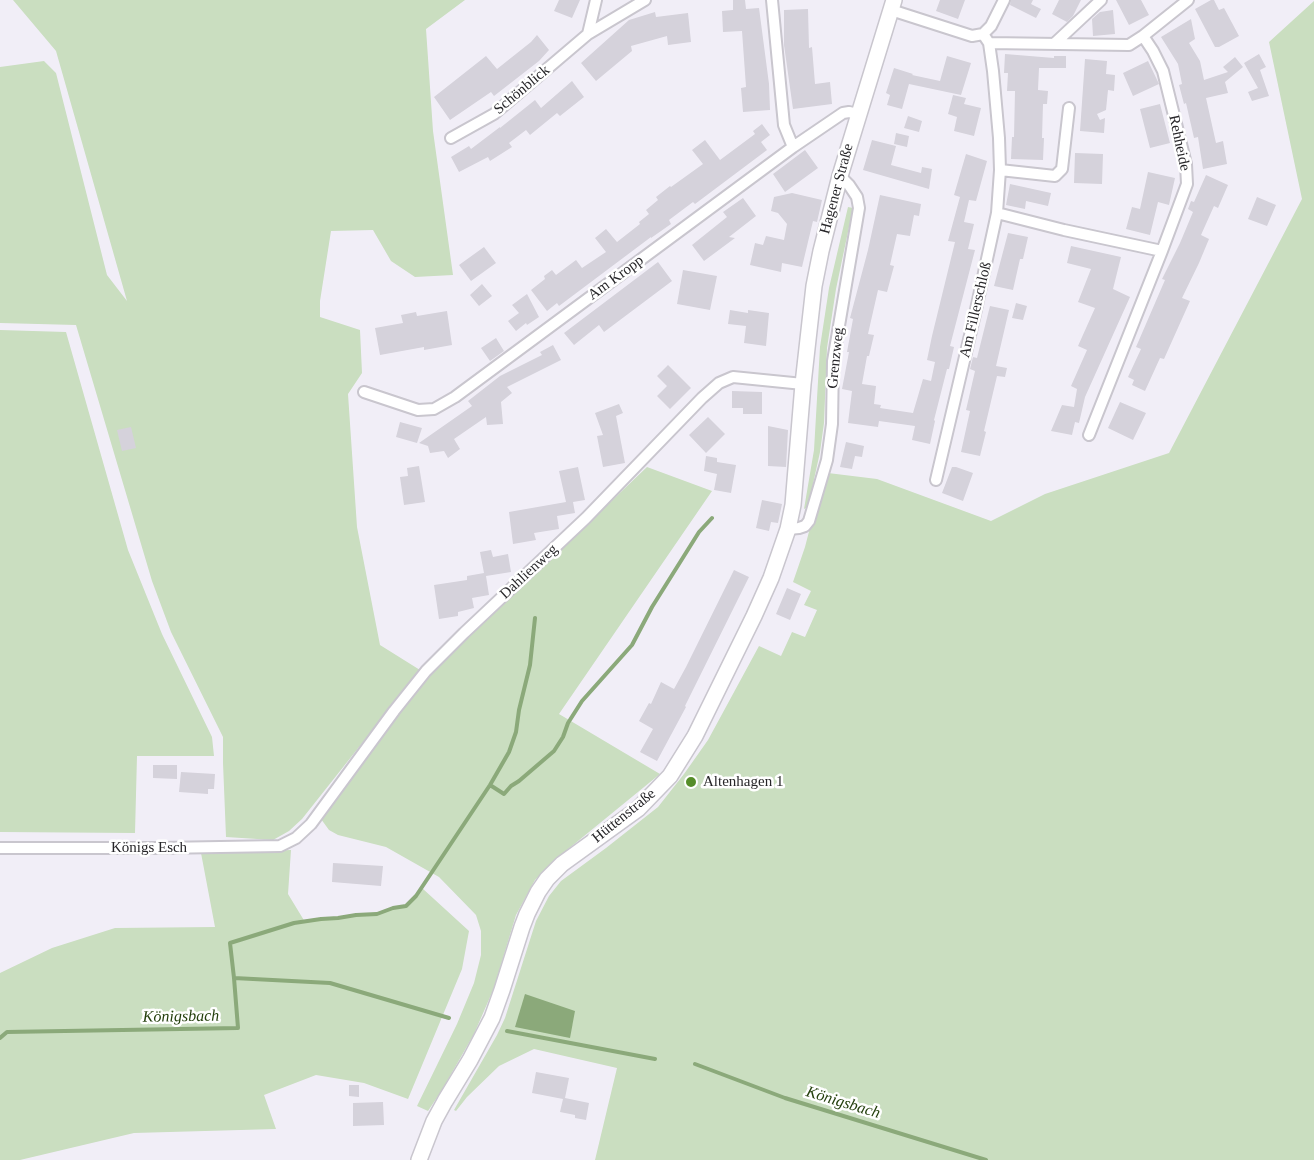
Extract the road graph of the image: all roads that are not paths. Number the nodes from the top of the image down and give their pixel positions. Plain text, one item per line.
1 (596, 0) edge
2 (645, 0) edge
3 (772, 0) edge
4 (1004, 0) edge
5 (1101, 0) edge
6 (1188, 0) edge
7 (893, 5) edge
8 (588, 34) junction
9 (1143, 36) junction
10 (986, 39) junction
11 (1054, 44) junction
12 (1069, 108) dead end
13 (858, 114) junction
14 (451, 138) dead end
15 (794, 147) junction
16 (1000, 170) junction
17 (840, 176) junction
18 (997, 213) junction
19 (1162, 252) junction
20 (804, 384) junction
21 (364, 392) dead end
22 (1089, 435) dead end
23 (936, 480) dead end
24 (788, 529) junction
25 (296, 838) joint
26 (0, 848) edge
27 (419, 1160) edge

1 - 8 street
2 - 8 street, Schönblick
3 - 15 street
4 - 10 street
5 - 11 street
6 - 9 street
7 - 10 street
7 - 13 main road, Hagener Straße
8 - 14 street, Schönblick
9 - 11 street
9 - 19 street, Rehheide
10 - 11 street
10 - 16 street, Am Fillerschloß
12 - 16 street
13 - 15 street, Am Kropp
13 - 17 main road, Hagener Straße
15 - 21 street, Am Kropp
16 - 18 street, Am Fillerschloß
17 - 20 main road, Hagener Straße
17 - 24 street, Grenzweg
18 - 19 street
18 - 23 street, Am Fillerschloß
19 - 22 street, Rehheide
20 - 24 main road, Hüttenstraße
20 - 25 street, Dahlienweg
24 - 27 main road, Hüttenstraße
25 - 26 street, Königs Esch

